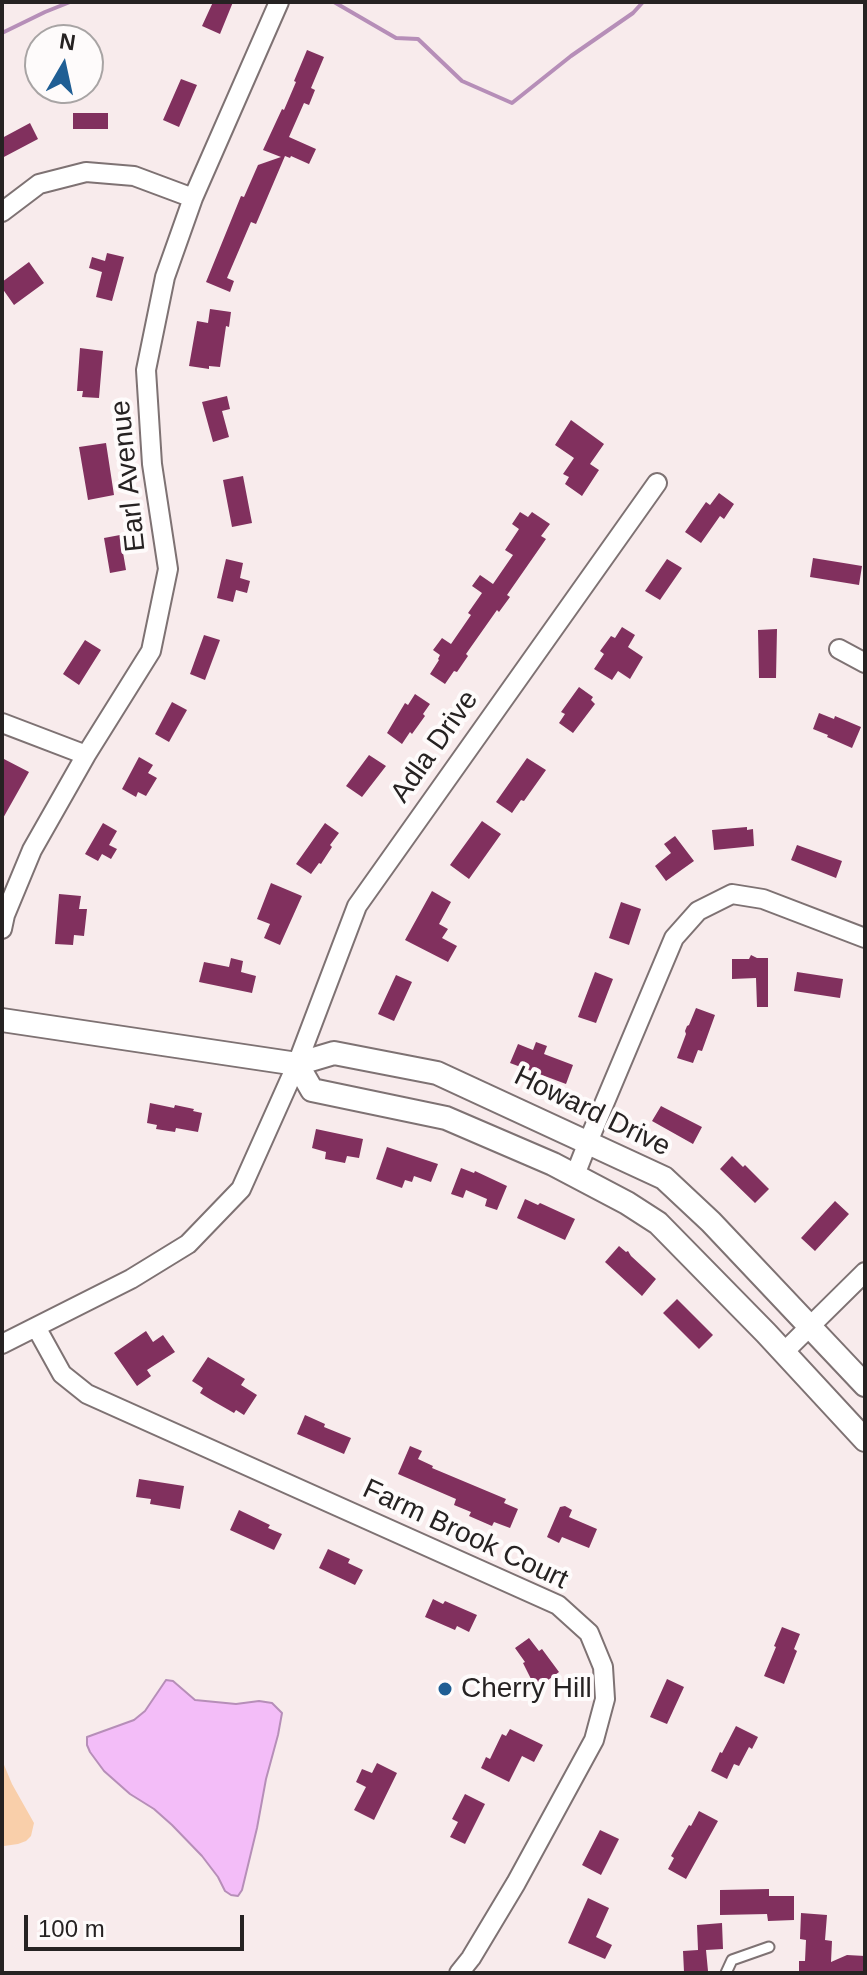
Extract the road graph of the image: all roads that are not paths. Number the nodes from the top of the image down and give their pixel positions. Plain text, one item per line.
1 (279, 2) edge
2 (193, 198) junction
3 (2, 212) edge
4 (657, 483) dead end
5 (839, 649) dead end
6 (865, 663) edge
7 (2, 723) edge
8 (86, 755) junction
9 (2, 929) edge
10 (865, 938) edge
11 (2, 1020) edge
12 (297, 1064) junction
13 (588, 1142) junction
14 (575, 1175) junction
15 (865, 1272) edge
16 (810, 1326) junction
17 (36, 1327) junction
18 (2, 1344) edge
19 (784, 1352) junction
20 (865, 1385) edge
21 (865, 1440) edge
22 (769, 1947) dead end
23 (459, 1973) edge
24 (726, 1973) edge

1 - 2 street, Earl Avenue
2 - 3 street
2 - 8 street, Earl Avenue
4 - 12 street, Adla Drive
5 - 6 street
7 - 8 street
8 - 9 street, Earl Avenue
10 - 13 street
11 - 12 street, Howard Drive
12 - 13 street, Howard Drive
12 - 14 street
12 - 17 street, Adla Drive
13 - 14 street
13 - 16 street, Howard Drive
14 - 19 street
15 - 16 street
16 - 19 street
16 - 20 street, Howard Drive
17 - 18 street, Adla Drive
17 - 23 street, Farm Brook Court
19 - 21 street
22 - 24 lane

